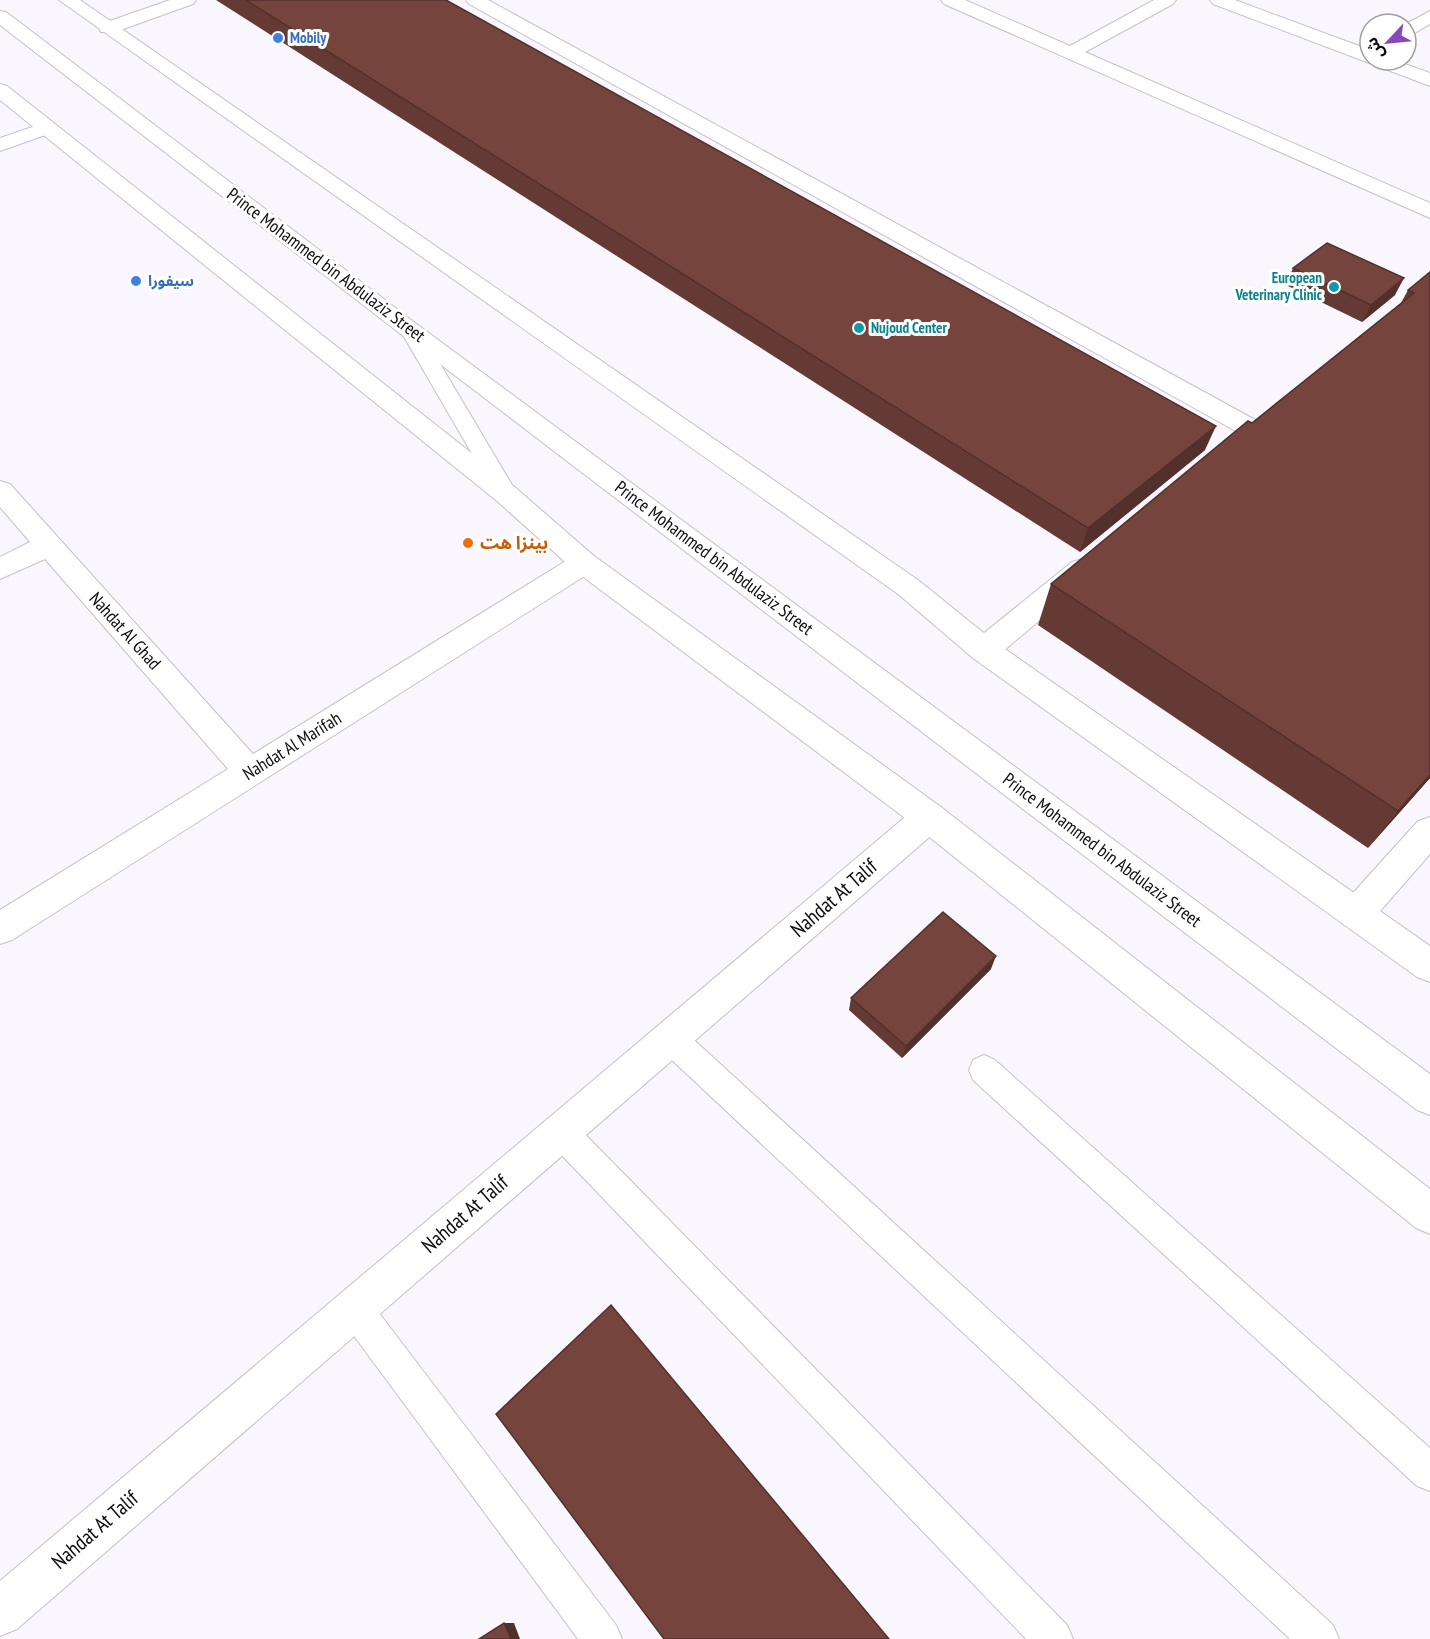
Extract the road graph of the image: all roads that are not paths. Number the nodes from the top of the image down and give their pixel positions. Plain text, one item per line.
1 (68, 0) edge
2 (187, 0) edge
3 (475, 0) edge
4 (950, 0) edge
5 (1167, 0) edge
6 (1219, 0) edge
7 (0, 15) edge
8 (108, 28) junction
9 (1070, 53) junction
10 (1358, 53) edge
11 (1409, 72) edge
12 (1430, 80) edge
13 (0, 90) edge
14 (47, 128) junction
15 (0, 145) edge
16 (1430, 211) edge
17 (410, 330) junction
18 (1250, 428) edge
19 (507, 495) junction
20 (5, 504) edge
21 (48, 545) junction
22 (1103, 551) edge
23 (584, 562) junction
24 (0, 569) edge
25 (984, 650) junction
26 (250, 772) junction
27 (929, 817) junction
28 (1430, 831) edge
29 (1356, 914) junction
30 (0, 929) edge
31 (1430, 966) edge
32 (670, 1038) junction
33 (984, 1070) dead end
34 (1430, 1097) edge
35 (561, 1132) junction
36 (1430, 1215) edge
37 (355, 1309) junction
38 (1430, 1473) edge
39 (0, 1612) edge
40 (602, 1639) edge
41 (1053, 1639) edge
42 (1319, 1639) edge

1 - 8 main road
2 - 8 main road
3 - 18 main road
4 - 9 main road
5 - 9 main road
6 - 10 main road
7 - 17 main road, Prince Mohammed bin Abdulaziz Street
8 - 25 main road
9 - 16 main road
11 - 12 main road
13 - 14 main road
14 - 15 main road
14 - 19 main road
17 - 19 lane
17 - 34 main road, Prince Mohammed bin Abdulaziz Street
19 - 23 main road
20 - 21 main road, Nahdat Al Ghad
21 - 24 main road
21 - 26 main road, Nahdat Al Ghad
22 - 25 main road
23 - 26 main road, Nahdat Al Marifah
23 - 27 main road
25 - 29 main road
26 - 30 main road, Nahdat Al Marifah
27 - 32 main road, Nahdat At Talif
27 - 36 main road
28 - 29 main road
29 - 31 main road
32 - 35 main road, Nahdat At Talif
32 - 42 lane
33 - 38 lane
35 - 37 main road, Nahdat At Talif
35 - 41 lane
37 - 39 main road, Nahdat At Talif
37 - 40 lane

